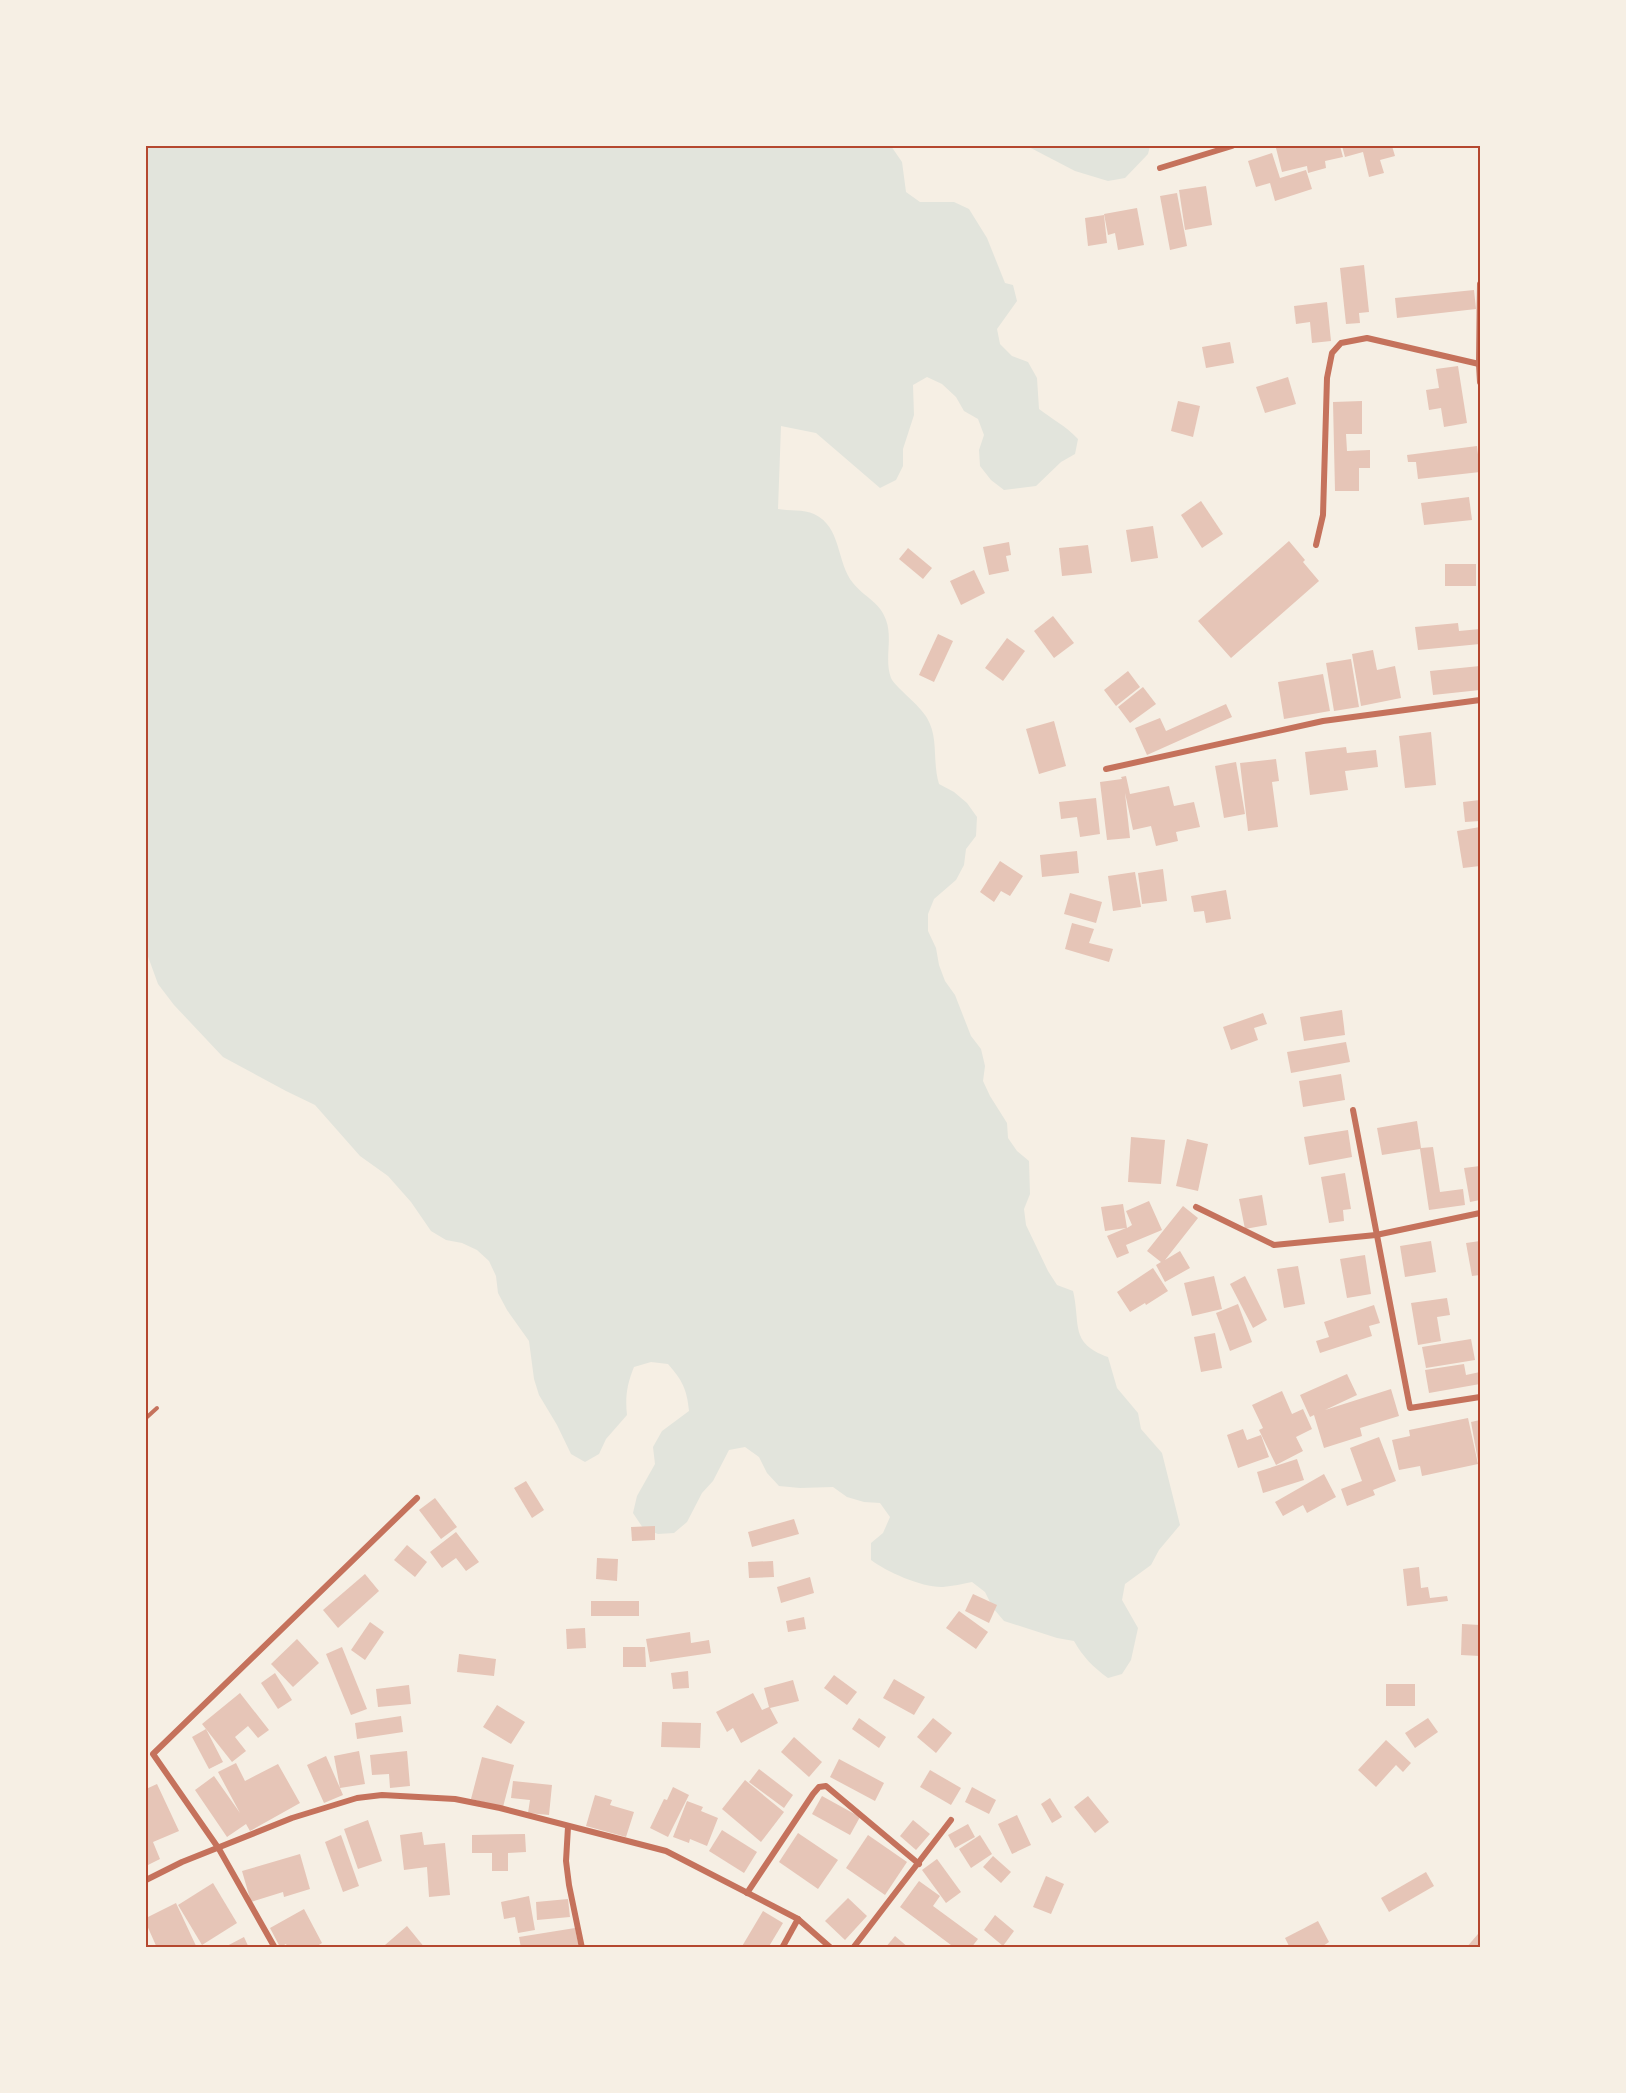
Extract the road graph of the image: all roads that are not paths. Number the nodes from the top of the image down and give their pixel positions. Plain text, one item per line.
1 (1232, 146) edge
2 (1160, 168) dead end
3 (1480, 284) edge
4 (1479, 364) junction
5 (1480, 382) edge
6 (1316, 545) dead end
7 (1480, 700) edge
8 (1106, 769) dead end
9 (1353, 1110) dead end
10 (1196, 1207) dead end
11 (1480, 1213) edge
12 (1376, 1235) junction
13 (1480, 1397) edge
14 (157, 1408) dead end
15 (146, 1418) edge
16 (417, 1498) dead end
17 (951, 1820) dead end
18 (568, 1827) junction
19 (219, 1849) junction
20 (919, 1864) junction
21 (146, 1880) edge
22 (747, 1893) junction
23 (798, 1919) junction
24 (275, 1947) edge
25 (582, 1947) edge
26 (782, 1947) edge
27 (831, 1947) edge
28 (853, 1947) edge

1 - 2 street
3 - 4 street
4 - 5 street
4 - 6 street
7 - 8 street
9 - 12 street
10 - 12 street
11 - 12 street
12 - 13 street
14 - 15 lane
16 - 19 street
17 - 20 street
18 - 19 street
18 - 22 street
18 - 25 street
19 - 21 street
19 - 24 street
20 - 22 street
20 - 28 street
22 - 23 street
23 - 26 street
23 - 27 street

